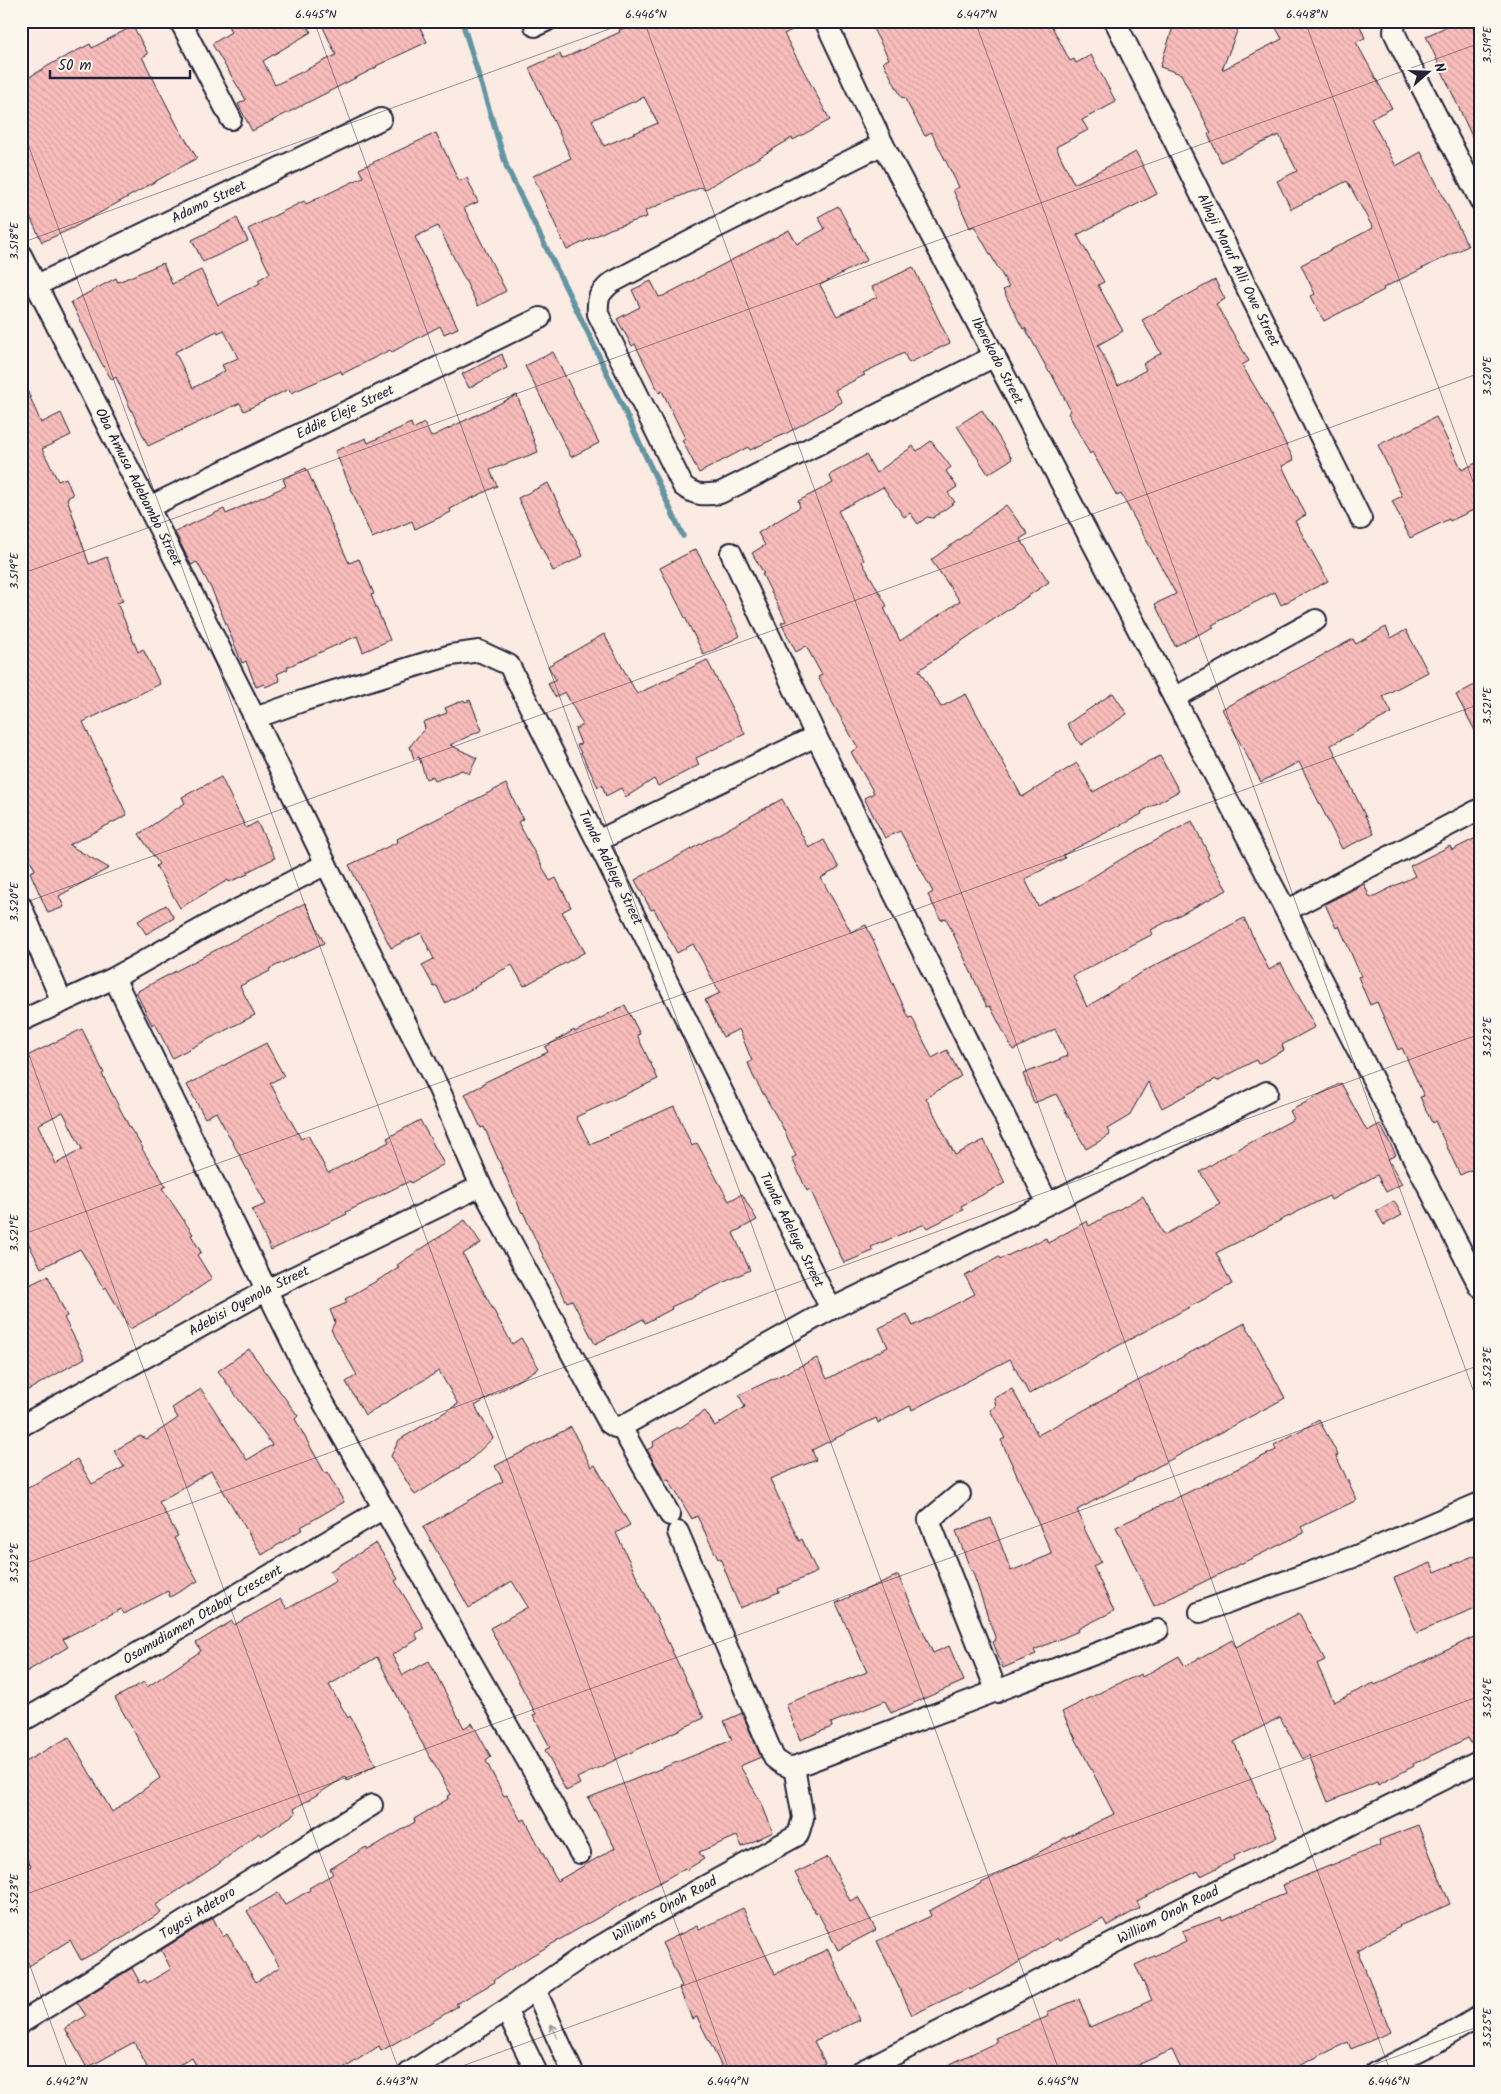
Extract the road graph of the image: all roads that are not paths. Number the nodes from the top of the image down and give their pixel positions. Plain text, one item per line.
1 (180, 21) edge
2 (825, 21) edge
3 (1115, 21) edge
4 (1395, 21) edge
5 (232, 119) dead end
6 (381, 119) dead end
7 (883, 144) junction
8 (1480, 200) edge
9 (21, 255) edge
10 (37, 285) junction
11 (540, 318) dead end
12 (995, 356) junction
13 (149, 507) junction
14 (1361, 518) dead end
15 (731, 553) dead end
16 (1316, 620) dead end
17 (1174, 698) junction
18 (255, 718) junction
19 (816, 736) junction
20 (1480, 809) edge
21 (597, 841) junction
22 (326, 864) junction
23 (21, 906) edge
24 (1286, 911) junction
25 (114, 978) junction
26 (62, 1002) junction
27 (21, 1021) edge
28 (1267, 1092) dead end
29 (481, 1186) junction
30 (1048, 1204) junction
31 (1480, 1288) edge
32 (267, 1290) junction
33 (831, 1309) junction
34 (21, 1426) edge
35 (621, 1427) junction
36 (960, 1494) dead end
37 (1480, 1503) edge
38 (384, 1508) junction
39 (1200, 1612) dead end
40 (1158, 1630) dead end
41 (997, 1692) junction
42 (21, 1722) edge
43 (1480, 1761) edge
44 (794, 1767) junction
45 (372, 1805) dead end
46 (580, 1853) dead end
47 (535, 1989) junction
48 (506, 2010) junction
49 (1480, 2016) edge
50 (21, 2022) edge
51 (410, 2073) edge
52 (537, 2073) edge
53 (573, 2073) edge
54 (858, 2073) edge
55 (1375, 2073) edge

1 - 5 street
2 - 7 street, Iberekodo Street
3 - 14 street, Alhaji Maruf Alli Owe Street
4 - 8 street
6 - 10 street, Adamo Street
7 - 12 street, Iberekodo Street
7 - 12 street
9 - 10 street, Oba Amusa Adebambo Street
10 - 13 street, Oba Amusa Adebambo Street
11 - 13 street, Eddie Eleje Street
12 - 17 street, Iberekodo Street
13 - 18 street, Oba Amusa Adebambo Street
15 - 19 street
16 - 17 street
17 - 24 street, Iberekodo Street
18 - 21 street, Tunde Adeleye Street
18 - 22 street, Oba Amusa Adebambo Street
19 - 21 street
19 - 30 street
20 - 24 street
21 - 33 street, Tunde Adeleye Street
22 - 25 street
22 - 29 street, Oba Amusa Adebambo Street
23 - 26 street
24 - 31 street, Iberekodo Street
25 - 26 street
25 - 32 street
26 - 27 street
28 - 30 street
29 - 32 street, Adebisi Oyenola Street
29 - 35 street, Oba Amusa Adebambo Street
30 - 33 street
32 - 34 street, Adebisi Oyenola Street
32 - 38 street
33 - 35 street
35 - 44 street
36 - 41 street
37 - 39 street
38 - 42 street, Osamudiamen Otabor Crescent
38 - 46 street
40 - 41 street
41 - 44 street
43 - 54 street, William Onoh Road
44 - 47 street, Williams Onoh Road
45 - 50 street, Toyosi Adetoro
47 - 48 street, Williams Onoh Road
53 -> 47 street
48 - 51 street, Williams Onoh Road
48 - 52 street
49 - 55 street

